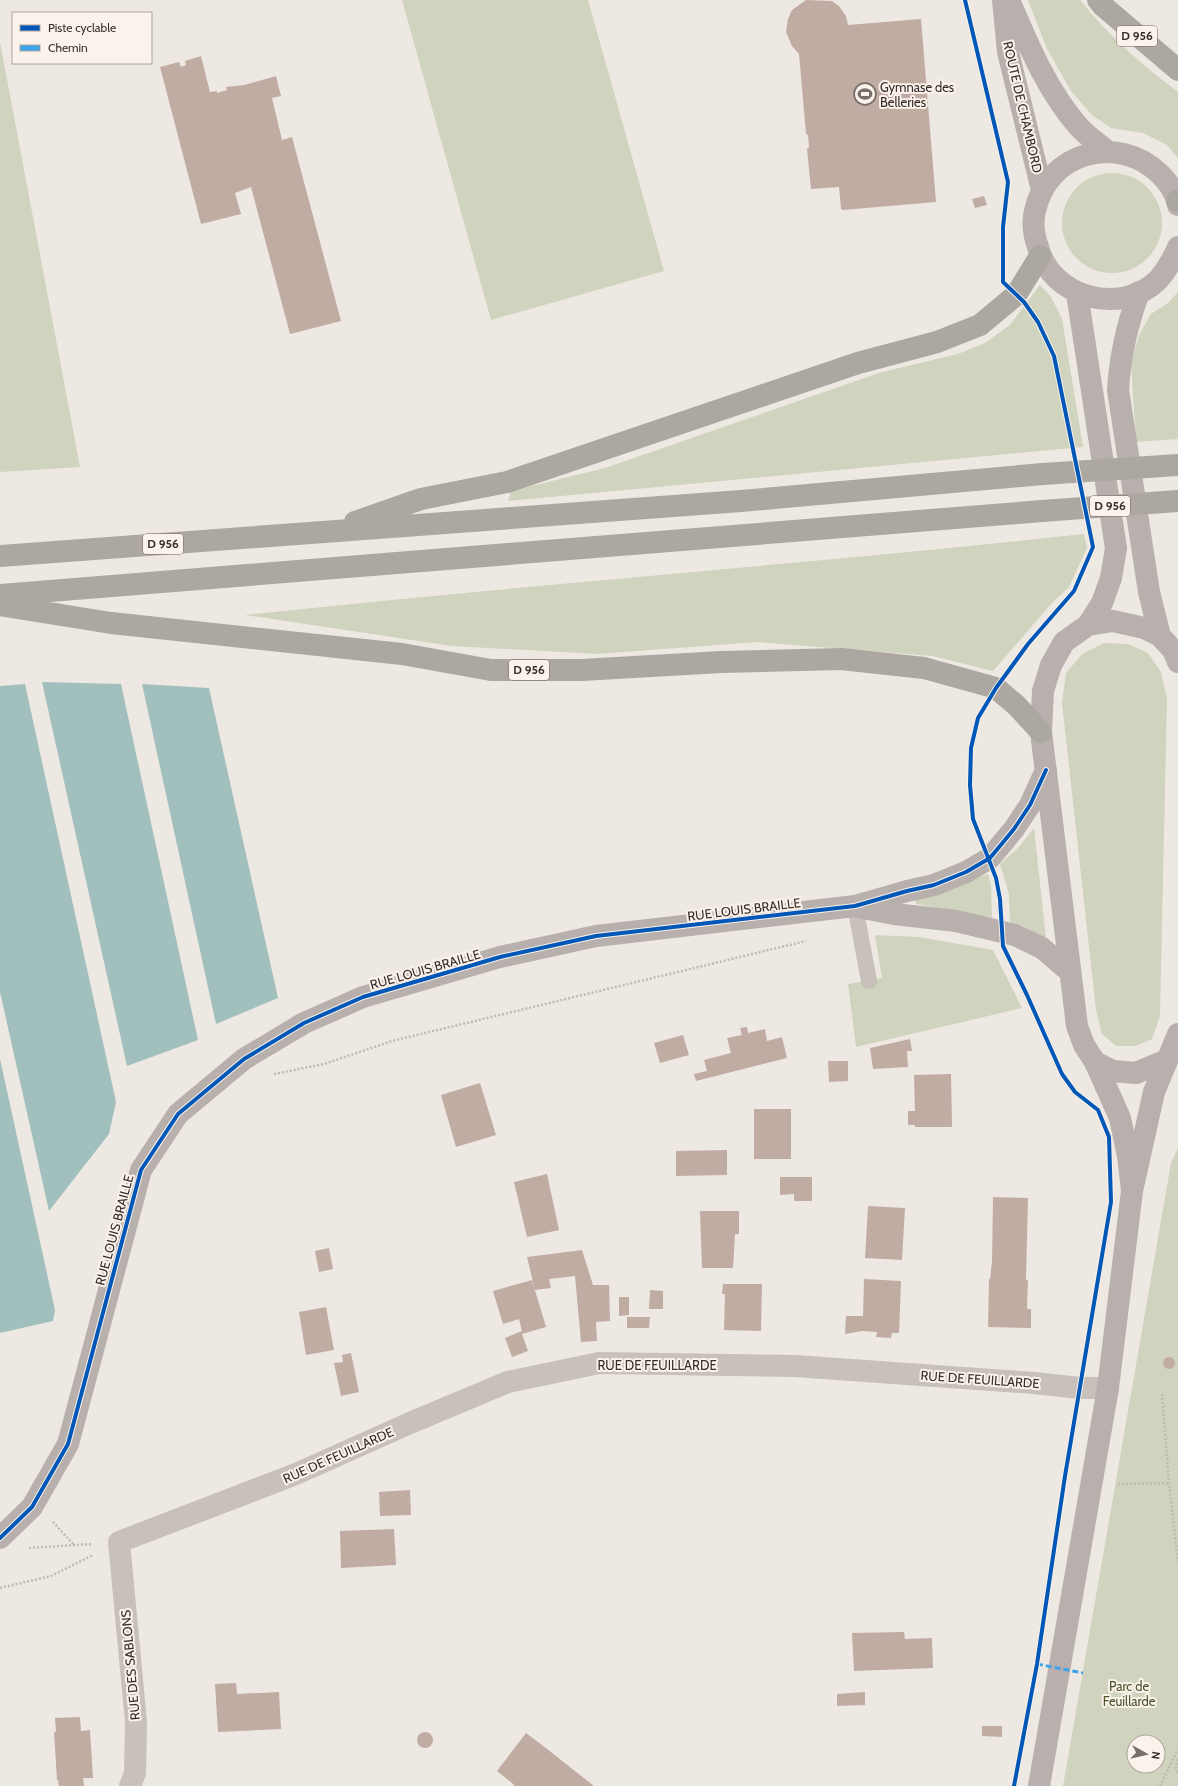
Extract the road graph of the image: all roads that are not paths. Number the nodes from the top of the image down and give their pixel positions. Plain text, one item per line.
1 (1002, 0) edge
2 (1009, 0) edge
3 (1098, 0) edge
4 (1178, 70) edge
5 (1108, 151) junction
6 (1042, 190) junction
7 (1178, 202) edge
8 (1178, 247) edge
9 (1040, 256) junction
10 (1138, 292) junction
11 (1077, 293) junction
12 (1178, 465) edge
13 (1178, 501) edge
14 (326, 533) junction
15 (0, 556) edge
16 (0, 595) edge
17 (0, 606) edge
18 (1088, 625) junction
19 (1172, 649) edge
20 (1041, 732) junction
21 (1046, 770) junction
22 (855, 906) junction
23 (1070, 972) junction
24 (868, 981) dead end
25 (1178, 1034) edge
26 (1167, 1060) junction
27 (1095, 1062) junction
28 (1132, 1192) junction
29 (1108, 1388) junction
30 (0, 1538) edge
31 (119, 1542) joint
32 (130, 1786) edge
33 (1039, 1786) edge

1 - 6 main road, ROUTE DE CHAMBORD
2 - 5 main road, ROUTE DE CHAMBORD
3 - 4 highway, D 956
5 - 6 main road
5 - 7 main road
6 - 9 main road
8 - 10 main road
9 - 11 main road
9 - 14 highway, D 956
10 - 11 main road
10 - 19 main road
11 - 18 main road
12 - 14 highway, D 956, bridge
13 - 16 highway, D 956, bridge
14 - 15 highway, D 956
17 - 20 highway, D 956
18 - 19 main road
18 - 20 main road
20 - 21 main road
21 - 22 main road, RUE LOUIS BRAILLE
21 - 23 main road
22 - 23 main road
22 - 24 lane
22 - 30 main road, RUE LOUIS BRAILLE
23 - 27 main road
25 - 26 main road
26 - 27 main road
26 - 28 main road
27 - 28 main road
28 - 29 main road
29 - 31 street, RUE DE FEUILLARDE
29 - 33 main road
31 - 32 street, RUE DES SABLONS

